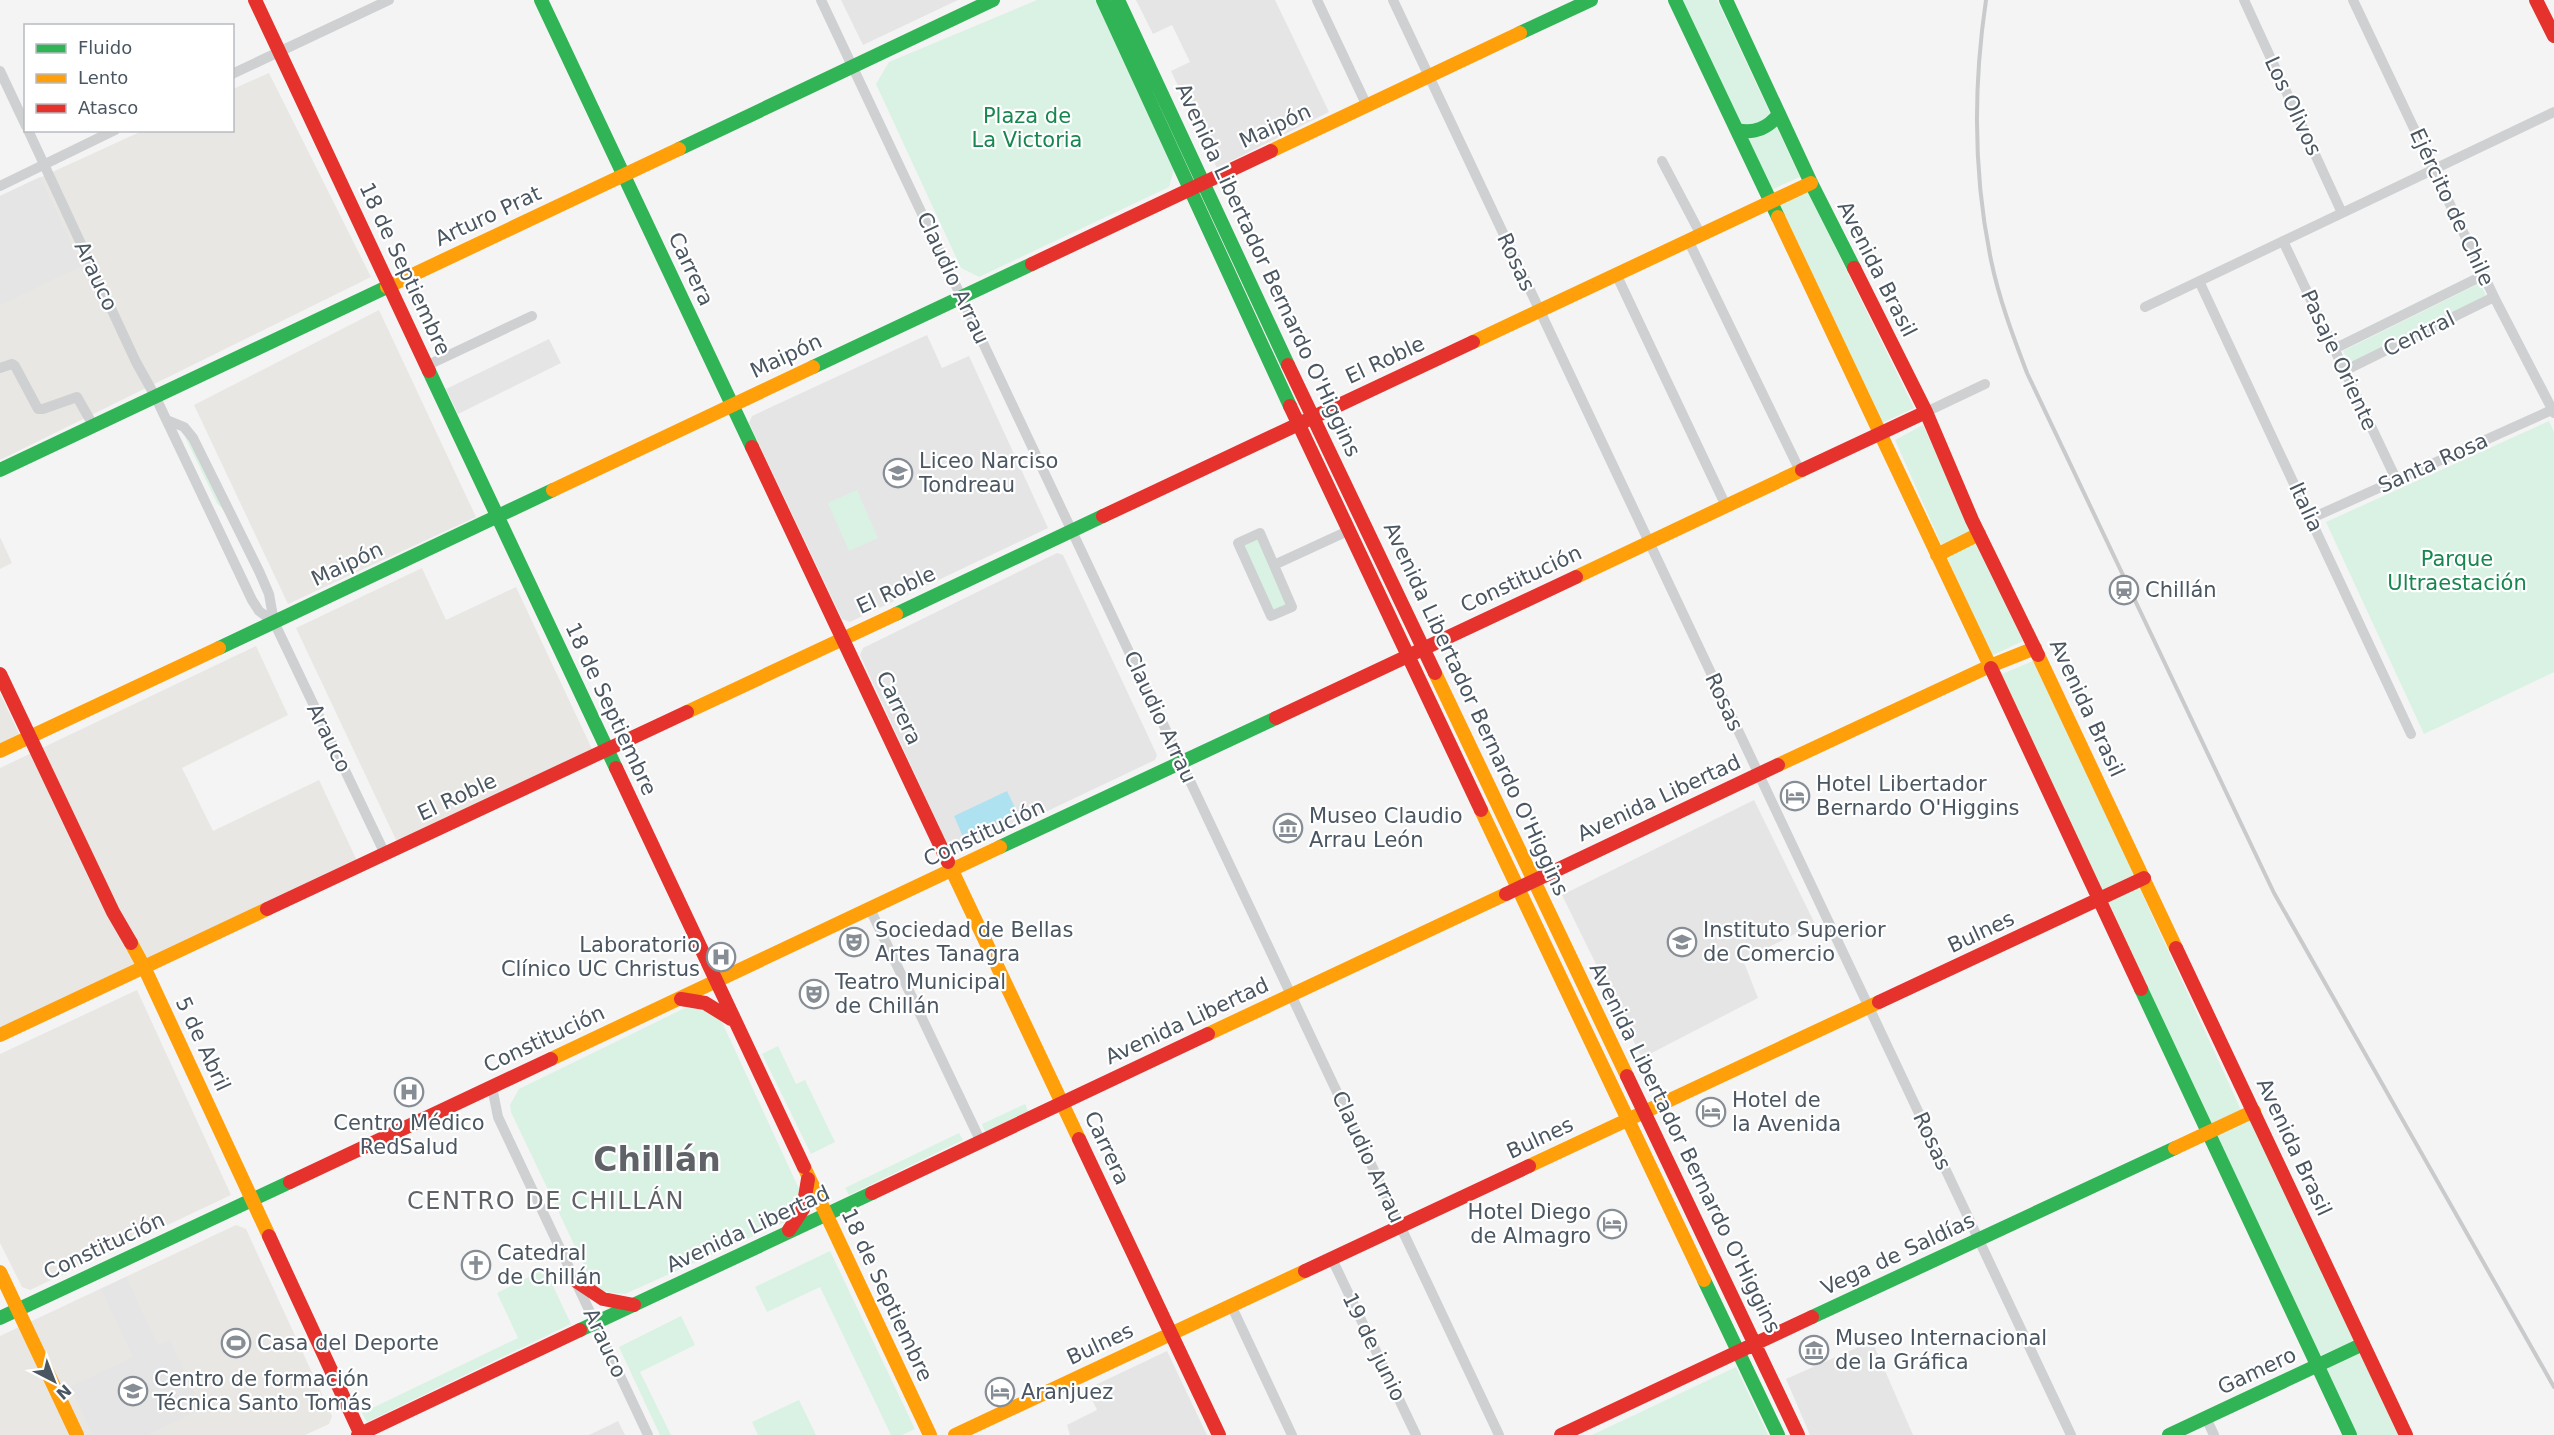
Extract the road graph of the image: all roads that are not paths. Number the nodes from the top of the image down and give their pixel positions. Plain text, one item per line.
1 (255, 0) edge
2 (389, 0) edge
3 (541, 0) edge
4 (821, 0) edge
5 (993, 0) edge
6 (1103, 0) edge
7 (1118, 0) edge
8 (1317, 0) edge
9 (1393, 0) edge
10 (1591, 0) edge
11 (1675, 0) edge
12 (1726, 0) edge
13 (2244, 0) edge
14 (2353, 0) edge
15 (2536, 0) edge
16 (2554, 36) edge
17 (279, 52) junction
18 (853, 67) junction
19 (0, 72) edge
20 (234, 73) edge
21 (1429, 76) junction
22 (1366, 106) junction
23 (2554, 112) edge
24 (1779, 114) junction
25 (24, 122) edge
26 (1737, 130) junction
27 (29, 132) edge
28 (111, 132) edge
29 (1662, 161) dead end
30 (44, 165) junction
31 (2433, 169) junction
32 (624, 175) junction
33 (1810, 183) junction
34 (1202, 184) junction
35 (0, 186) edge
36 (1187, 190) junction
37 (1770, 202) junction
38 (2342, 213) junction
39 (1694, 238) junction
40 (2283, 241) junction
41 (1616, 274) junction
42 (2484, 275) junction
43 (2199, 281) junction
44 (390, 285) junction
45 (961, 297) junction
46 (2494, 297) junction
47 (2145, 307) dead end
48 (1539, 311) junction
49 (532, 316) dead end
50 (2334, 349) junction
51 (428, 365) junction
52 (0, 368) edge
53 (2344, 371) junction
54 (1985, 384) dead end
55 (156, 396) junction
56 (732, 404) junction
57 (2553, 410) edge
58 (1926, 412) junction
59 (1313, 417) junction
60 (167, 420) junction
61 (1299, 424) junction
62 (93, 425) junction
63 (1880, 434) junction
64 (0, 470) edge
65 (1800, 471) junction
66 (2396, 479) junction
67 (1726, 506) junction
68 (499, 516) junction
69 (2312, 519) junction
70 (1350, 530) junction
71 (1072, 531) junction
72 (1979, 534) junction
73 (1648, 542) junction
74 (1937, 555) junction
75 (1274, 565) junction
76 (274, 622) junction
77 (843, 639) junction
78 (1423, 648) junction
79 (2035, 648) junction
80 (1409, 655) junction
81 (1990, 666) junction
82 (0, 674) edge
83 (2411, 734) dead end
84 (30, 737) junction
85 (607, 750) junction
86 (0, 751) edge
87 (1182, 763) junction
88 (1758, 774) junction
89 (385, 854) junction
90 (953, 870) junction
91 (2144, 878) junction
92 (1534, 880) junction
93 (1517, 889) junction
94 (2099, 900) junction
95 (870, 909) junction
96 (144, 967) junction
97 (715, 982) junction
98 (1291, 995) junction
99 (679, 999) junction
100 (1869, 1007) junction
101 (734, 1022) junction
102 (0, 1035) edge
103 (492, 1087) junction
104 (1063, 1103) junction
105 (2254, 1111) junction
106 (1644, 1112) junction
107 (1626, 1121) junction
108 (2208, 1133) junction
109 (981, 1142) junction
110 (808, 1177) junction
111 (252, 1199) junction
112 (826, 1215) junction
113 (1401, 1226) junction
114 (785, 1234) junction
115 (1979, 1240) junction
116 (1332, 1259) junction
117 (0, 1272) edge
118 (576, 1281) junction
119 (636, 1305) junction
120 (1232, 1305) junction
121 (17, 1310) junction
122 (0, 1318) edge
123 (595, 1324) junction
124 (1171, 1334) junction
125 (1755, 1344) junction
126 (2363, 1344) junction
127 (1738, 1352) junction
128 (2317, 1366) junction
129 (2206, 1418) junction
130 (77, 1435) edge
131 (360, 1435) edge
132 (648, 1435) edge
133 (930, 1435) edge
134 (955, 1435) edge
135 (1219, 1435) edge
136 (1292, 1435) edge
137 (1416, 1435) edge
138 (1499, 1435) edge
139 (1561, 1435) edge
140 (1778, 1435) edge
141 (1798, 1435) edge
142 (2072, 1435) edge
143 (2169, 1435) edge
144 (2214, 1435) edge
145 (2350, 1435) edge
146 (2406, 1435) edge

1 - 17 street, 18 de Septiembre
2 - 17 street
3 - 32 street, Carrera
4 - 18 street, Claudio Arrau
5 - 18 street, Arturo Prat
6 - 36 street, Avenida Libertador Bernardo O'Higgins
7 - 34 street, Avenida Libertador Bernardo O'Higgins
8 - 22 street
9 - 21 street, Rosas
10 - 21 street, Maipón
11 - 26 street
12 - 24 street, Avenida Brasil
13 - 38 street, Los Olivos
14 - 31 street, Ejército de Chile
15 - 16 street
17 - 20 street
17 - 44 street, 18 de Septiembre
18 - 32 street, Arturo Prat
18 - 45 street, Claudio Arrau
19 - 25 street
21 - 22 street, Maipón
21 - 48 street, Rosas
22 - 34 street, Maipón
23 - 31 street
24 - 26 street
24 - 33 street, Avenida Brasil
26 - 37 street
27 - 30 street, Arauco
28 - 30 street
29 - 39 street
30 - 35 street
30 - 55 street, Arauco
31 - 38 street
31 - 42 street, Ejército de Chile
32 - 44 street, Arturo Prat
32 - 56 street, Carrera
33 - 37 street, El Roble
33 - 58 street, Avenida Brasil
34 - 36 street, Maipón
34 - 59 street, Avenida Libertador Bernardo O'Higgins
36 - 45 street, Maipón
36 - 61 street, Avenida Libertador Bernardo O'Higgins
37 - 39 street, El Roble
37 - 63 street
38 - 40 street
39 - 41 street, El Roble
39 - 65 street
40 - 43 street
40 - 50 street, Pasaje Oriente
41 - 48 street, El Roble
41 - 67 street
42 - 46 street, Ejército de Chile
42 - 50 street, Central
43 - 47 street
43 - 69 street, Italia
44 - 51 street, 18 de Septiembre
44 - 55 street, Arturo Prat
45 - 56 street, Maipón
45 - 71 street, Claudio Arrau
46 - 53 street, Central
46 - 57 street, Ejército de Chile
48 - 59 street, El Roble
48 - 73 street, Rosas
49 - 51 street
50 - 53 street, Pasaje Oriente
51 - 68 street, 18 de Septiembre
52 - 62 street
53 - 66 street, Pasaje Oriente
54 - 58 street, Constitución
55 - 60 street, Arauco
55 - 62 street, Arturo Prat
56 - 68 street, Maipón
56 - 77 street, Carrera
57 - 66 street, Santa Rosa
58 - 63 street, Constitución
58 - 72 street, Avenida Brasil
59 - 61 street, El Roble
59 - 78 street, Avenida Libertador Bernardo O'Higgins
60 - 76 street, Arauco
60 - 76 street, Arauco
61 - 70 street, Avenida Libertador Bernardo O'Higgins
61 - 71 street, El Roble
62 - 64 street, Arturo Prat
63 - 65 street, Constitución
63 - 74 street
65 - 67 street, Constitución
66 - 69 street, Santa Rosa
67 - 73 street, Constitución
68 - 76 street, Maipón
68 - 85 street, 18 de Septiembre
69 - 83 street, Italia
70 - 75 street
70 - 80 street, Avenida Libertador Bernardo O'Higgins
71 - 77 street, El Roble
71 - 87 street, Claudio Arrau
72 - 74 street
72 - 79 street, Avenida Brasil
73 - 78 street, Constitución
73 - 88 street, Rosas
74 - 81 street
75 - 75 street
76 - 84 street, Maipón
76 - 89 street, Arauco
77 - 85 street, El Roble
77 - 90 street, Carrera
78 - 80 street, Constitución
78 - 92 street, Avenida Libertador Bernardo O'Higgins
79 - 81 street, Avenida Libertad
79 - 91 street, Avenida Brasil
80 - 87 street, Constitución
80 - 93 street, Avenida Libertador Bernardo O'Higgins
81 - 88 street, Avenida Libertad
81 - 94 street
82 - 84 street, 5 de Abril
84 - 86 street, Maipón
84 - 96 street, 5 de Abril
85 - 89 street, El Roble
85 - 97 street, 18 de Septiembre
87 - 90 street, Constitución
87 - 98 street, Claudio Arrau
88 - 92 street, Avenida Libertad
88 - 100 street, Rosas
89 - 96 street, El Roble
90 - 95 street, Constitución
90 - 104 street, Carrera
91 - 94 street, Bulnes
91 - 105 street, Avenida Brasil
92 - 93 street, Avenida Libertad
92 - 106 street, Avenida Libertador Bernardo O'Higgins
93 - 98 street, Avenida Libertad
93 - 107 street, Avenida Libertador Bernardo O'Higgins
94 - 100 street, Bulnes
94 - 108 street
95 - 97 street, Constitución
95 - 109 street
96 - 102 street, El Roble
96 - 111 street, 5 de Abril
97 - 99 street, Constitución
97 - 101 street, 18 de Septiembre
98 - 104 street, Avenida Libertad
98 - 113 street, Claudio Arrau
99 - 101 street
99 - 103 street, Constitución
100 - 106 street, Bulnes
100 - 115 street, Rosas
101 - 110 street, 18 de Septiembre
103 - 111 street, Constitución
103 - 118 street, Arauco
104 - 109 street, Avenida Libertad
104 - 124 street, Carrera
105 - 108 street, Vega de Saldías
105 - 126 street, Avenida Brasil
106 - 107 street, Bulnes
106 - 125 street, Avenida Libertador Bernardo O'Higgins
107 - 113 street, Bulnes
107 - 127 street, Avenida Libertador Bernardo O'Higgins
108 - 115 street, Vega de Saldías
108 - 128 street
109 - 112 street, Avenida Libertad
110 - 112 street, 18 de Septiembre
110 - 114 street
111 - 121 street, Constitución
111 - 131 street, 5 de Abril
112 - 114 street, Avenida Libertad
112 - 133 street, 18 de Septiembre
113 - 116 street, Bulnes
113 - 138 street, Claudio Arrau
114 - 119 street, Avenida Libertad
115 - 125 street, Vega de Saldías
115 - 142 street, Rosas
116 - 120 street, Bulnes
116 - 137 street, 19 de junio
117 - 121 street
118 - 119 street
118 - 123 street, Arauco
119 - 123 street, Avenida Libertad
120 - 124 street, Bulnes
120 - 136 street
121 - 122 street, Constitución
121 - 130 street
123 - 131 street, Avenida Libertad
123 - 132 street, Arauco
124 - 134 street, Bulnes
124 - 135 street, Carrera
125 - 127 street, Vega de Saldías
125 - 141 street, Avenida Libertador Bernardo O'Higgins
126 - 128 street, Gamero
126 - 146 street, Avenida Brasil
127 - 139 street, Vega de Saldías
127 - 140 street, Avenida Libertador Bernardo O'Higgins
128 - 129 street, Gamero
128 - 145 street
129 - 143 street, Gamero
129 - 144 street

